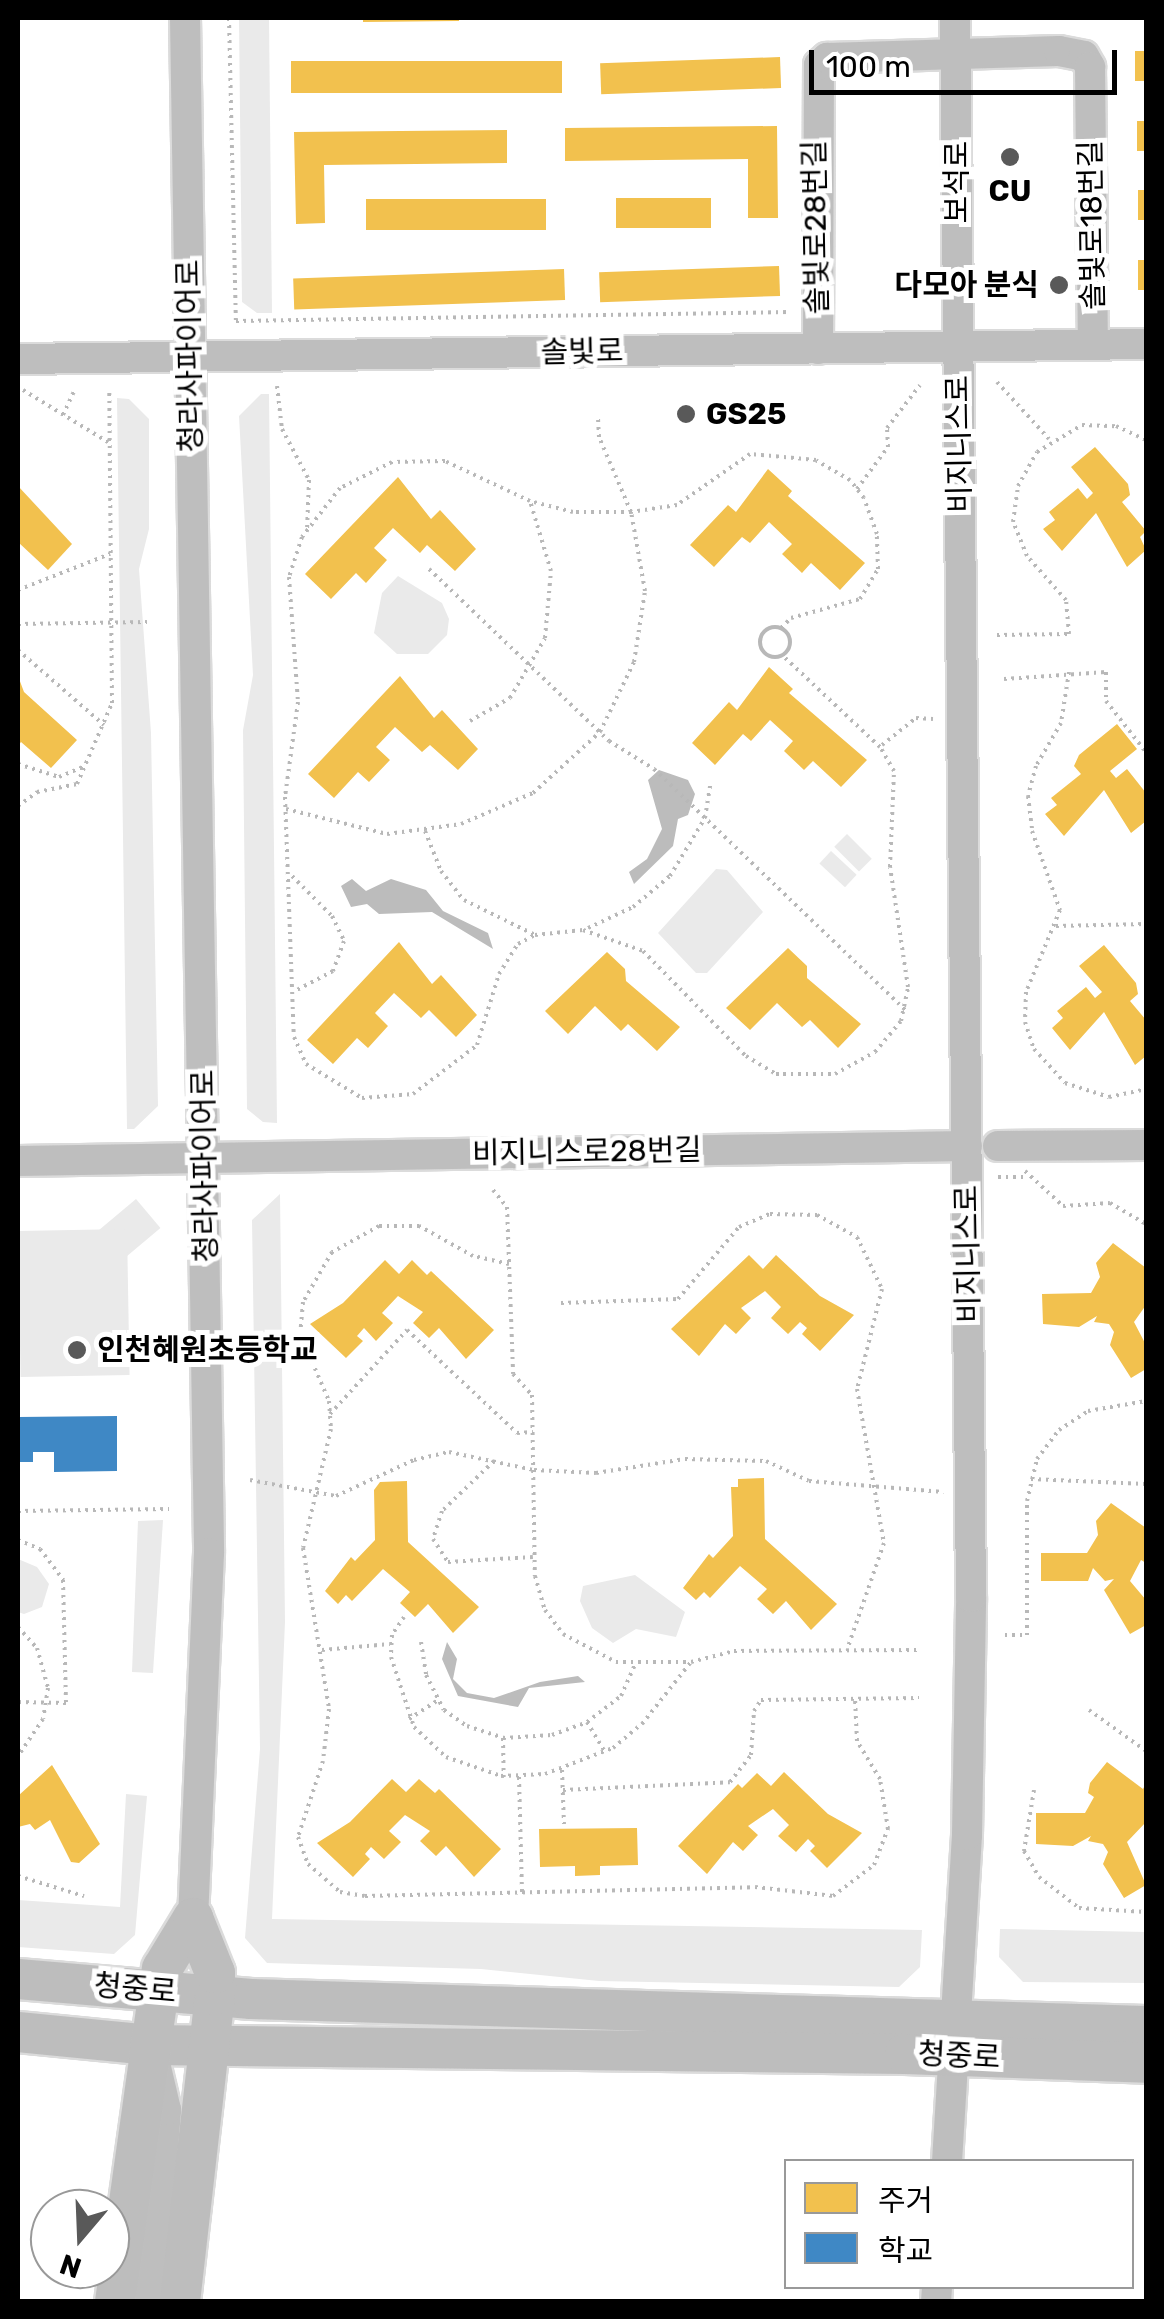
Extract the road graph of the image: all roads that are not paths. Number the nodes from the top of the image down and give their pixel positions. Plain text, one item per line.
1 (185, 18) edge
2 (955, 18) edge
3 (956, 55) junction
4 (1093, 344) junction
5 (1146, 344) edge
6 (958, 346) junction
7 (818, 349) junction
8 (190, 356) junction
9 (18, 360) edge
10 (1146, 1145) edge
11 (997, 1154) junction
12 (206, 1158) junction
13 (18, 1161) edge
14 (193, 1918) junction
15 (18, 1979) edge
16 (158, 1991) junction
17 (233, 1997) junction
18 (1146, 2026) edge
19 (18, 2032) edge
20 (956, 2040) junction
21 (150, 2046) junction
22 (229, 2046) junction
23 (1146, 2063) edge
24 (200, 2132) junction
25 (948, 2159) edge
26 (116, 2302) edge
27 (152, 2302) edge
28 (180, 2302) edge

1 - 8 street, 청라사파이어로
2 - 3 street, 보석로
3 - 4 street, 솔빛로18번길
3 - 6 street, 보석로
3 - 7 street, 솔빛로28번길
4 - 5 street, 솔빛로
4 - 6 street, 솔빛로
6 - 7 street, 솔빛로
6 - 11 street, 비지니스로
7 - 8 street, 솔빛로
8 - 9 street, 솔빛로
8 - 12 street, 청라사파이어로
10 - 11 street, 비지니스로28번길
11 - 12 street, 비지니스로28번길
11 - 20 street, 비지니스로
12 - 13 street, 비지니스로28번길
12 - 14 street, 청라사파이어로
14 - 16 main road, 청라사파이어로
14 - 17 main road
15 - 16 main road, 청중로
16 - 17 main road, 청중로
16 - 21 main road, 청라사파이어로
17 - 20 main road, 청중로
17 - 22 main road
18 - 20 main road
19 - 21 main road, 청중로
20 - 22 main road, 청중로
20 - 23 main road, 청중로
20 - 25 street, 비지니스로
21 - 22 main road, 청중로
21 - 26 main road, 청라사파이어로
21 - 27 street
22 - 24 main road
24 - 27 street
24 - 28 main road

